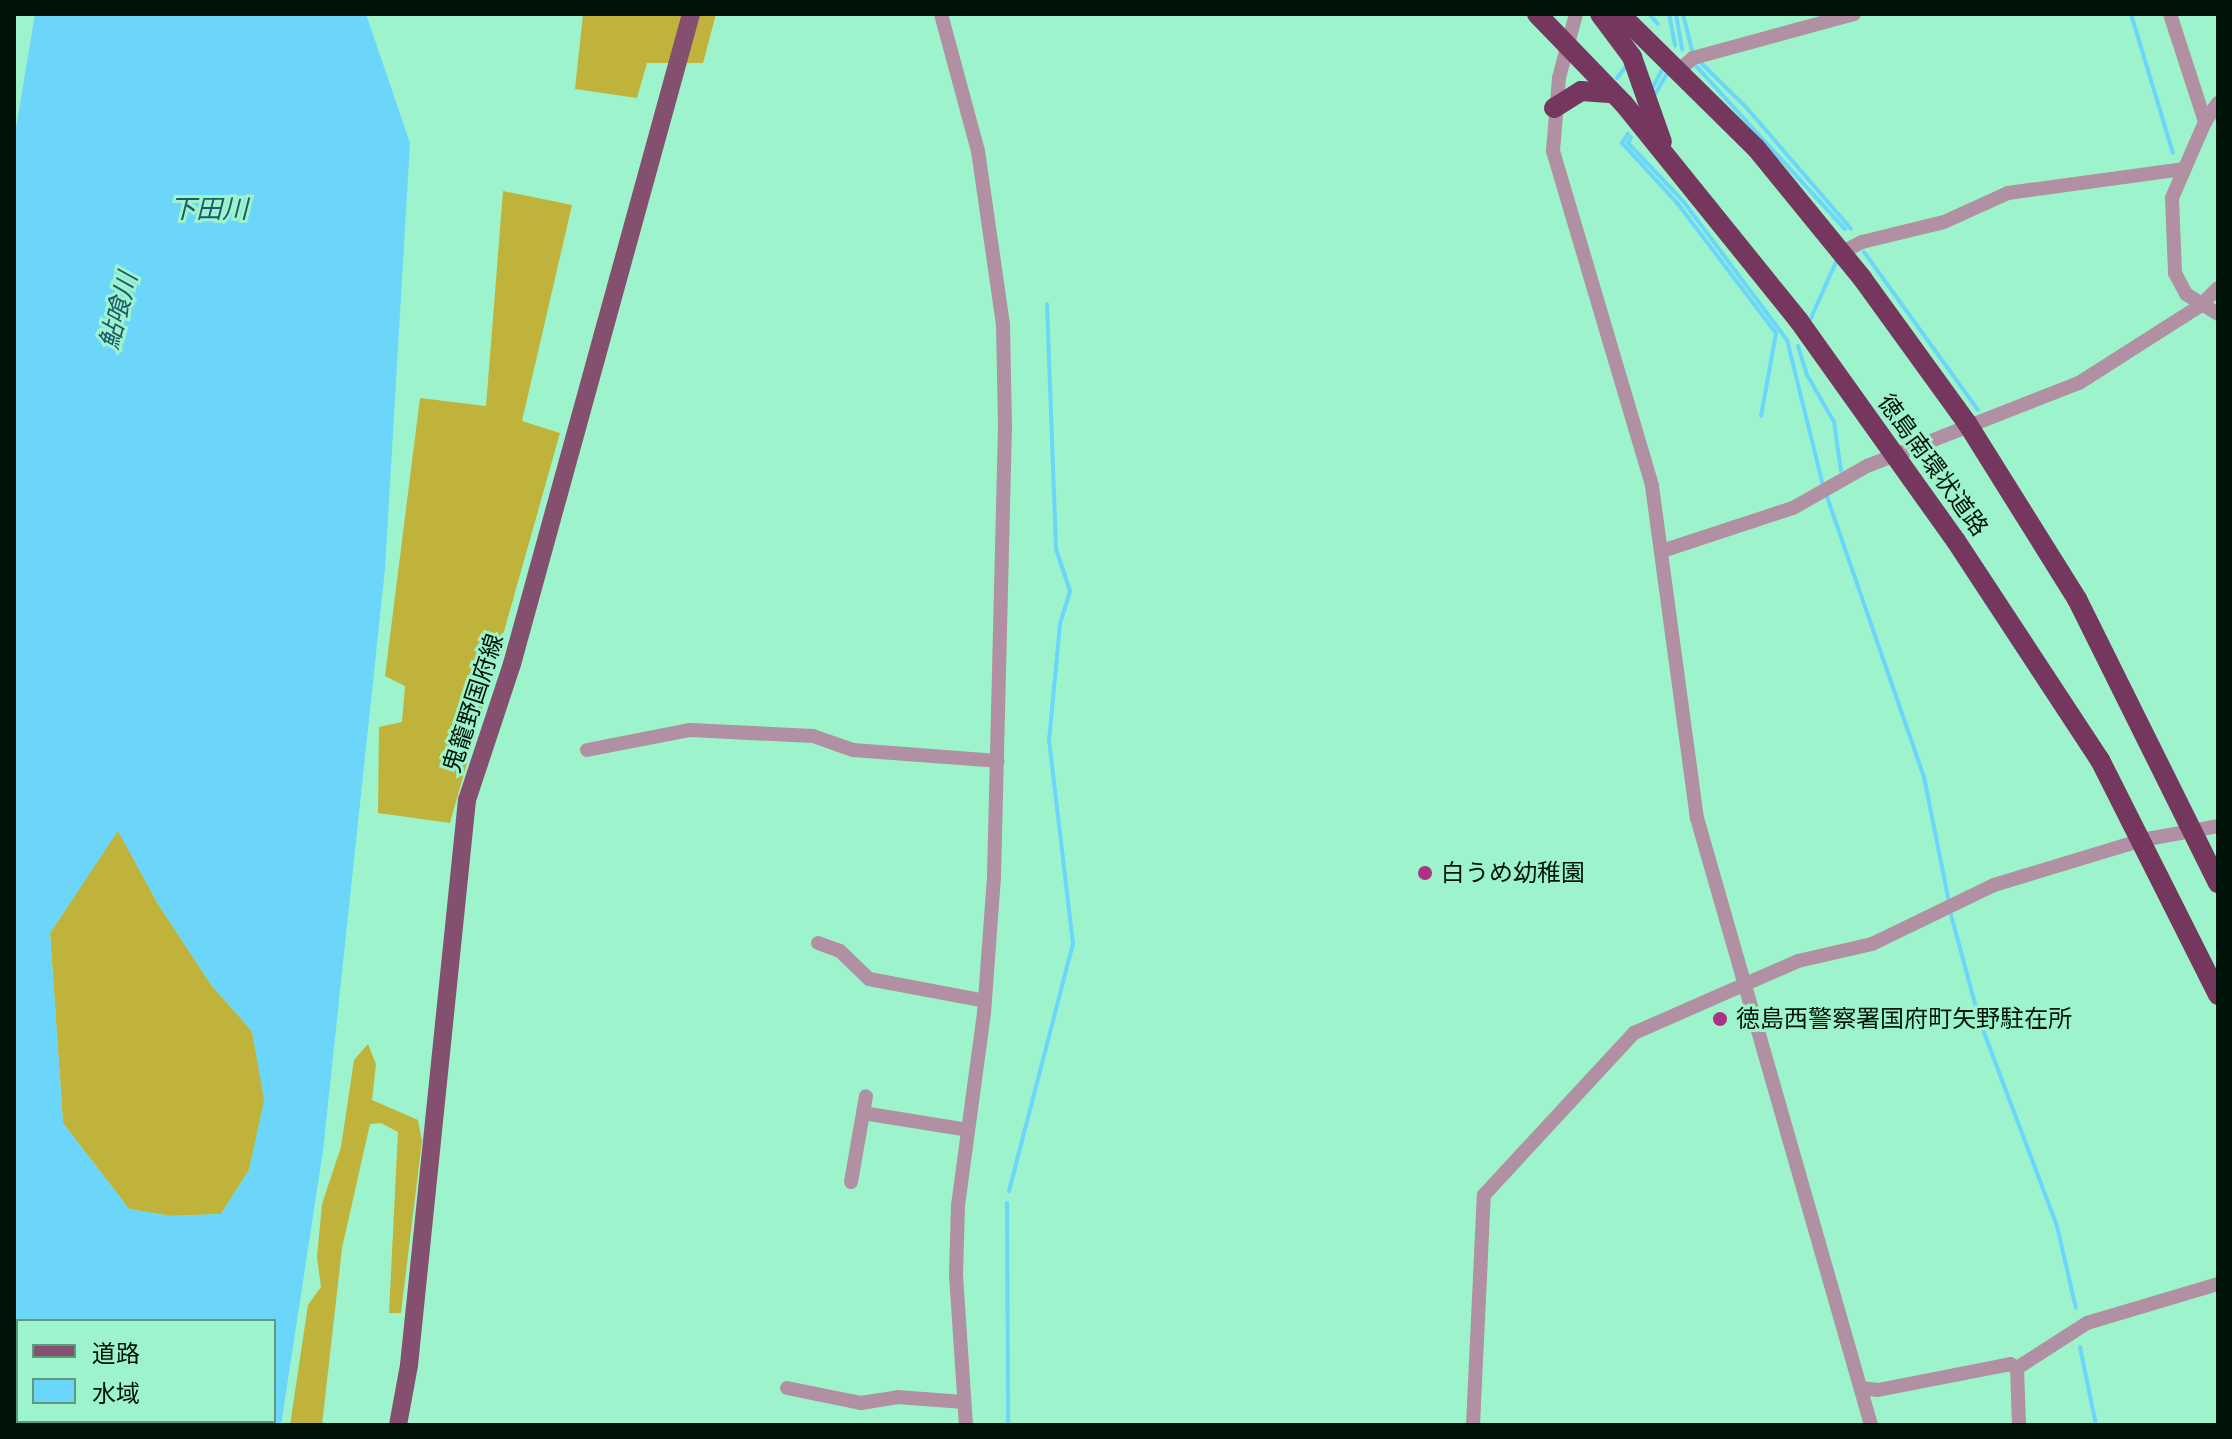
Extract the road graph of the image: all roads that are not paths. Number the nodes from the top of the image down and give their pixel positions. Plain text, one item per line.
1 (691, 14) edge
2 (941, 14) edge
3 (1537, 14) edge
4 (1555, 14) edge
5 (1576, 14) edge
6 (1600, 14) edge
7 (1620, 14) edge
8 (1854, 14) edge
9 (2170, 14) edge
10 (1568, 43) junction
11 (1678, 71) junction
12 (1613, 93) junction
13 (2218, 103) edge
14 (1554, 108) junction
15 (2205, 122) junction
16 (1669, 160) junction
17 (2184, 169) junction
18 (1841, 253) junction
19 (2218, 288) edge
20 (2212, 313) edge
21 (1967, 423) junction
22 (1894, 456) junction
23 (1662, 551) junction
24 (587, 750) dead end
25 (998, 761) junction
26 (2218, 826) edge
27 (2193, 832) junction
28 (2142, 840) junction
29 (2218, 883) edge
30 (818, 943) dead end
31 (1742, 983) junction
32 (2218, 995) edge
33 (985, 1001) junction
34 (866, 1096) dead end
35 (863, 1113) junction
36 (968, 1130) junction
37 (851, 1182) dead end
38 (2218, 1284) edge
39 (2017, 1368) junction
40 (787, 1388) dead end
41 (1862, 1388) junction
42 (964, 1402) junction
43 (398, 1425) edge
44 (966, 1425) edge
45 (1473, 1425) edge
46 (1871, 1425) edge
47 (2019, 1425) edge

1 - 43 main road, 鬼籠野国府線
2 - 25 street
3 - 10 highway, 徳島南環状道路
4 - 10 highway
5 - 10 street
6 - 16 highway
7 - 11 highway, 徳島南環状道路
8 - 11 street
9 - 15 street
10 - 12 highway, 徳島南環状道路
10 - 14 street
11 - 18 highway, 徳島南環状道路
12 - 14 highway
12 - 16 highway, 徳島南環状道路
13 - 15 street
14 - 23 street
15 - 17 street
16 - 22 highway, 徳島南環状道路
17 - 18 street
17 - 20 street
18 - 21 highway, 徳島南環状道路
19 - 20 street
20 - 21 street
21 - 22 street
21 - 27 highway, 徳島南環状道路
22 - 23 street
22 - 28 highway, 徳島南環状道路
23 - 31 street
24 - 25 street
25 - 33 street
26 - 27 street
27 - 28 street
27 - 29 highway, 徳島南環状道路
28 - 31 street
28 - 32 highway, 徳島南環状道路
30 - 33 street
31 - 41 street
31 - 45 street
33 - 36 street
34 - 35 street
35 - 36 street
35 - 37 street
36 - 42 street
38 - 39 street
39 - 41 street
39 - 47 street
40 - 42 street
41 - 46 street
42 - 44 street

